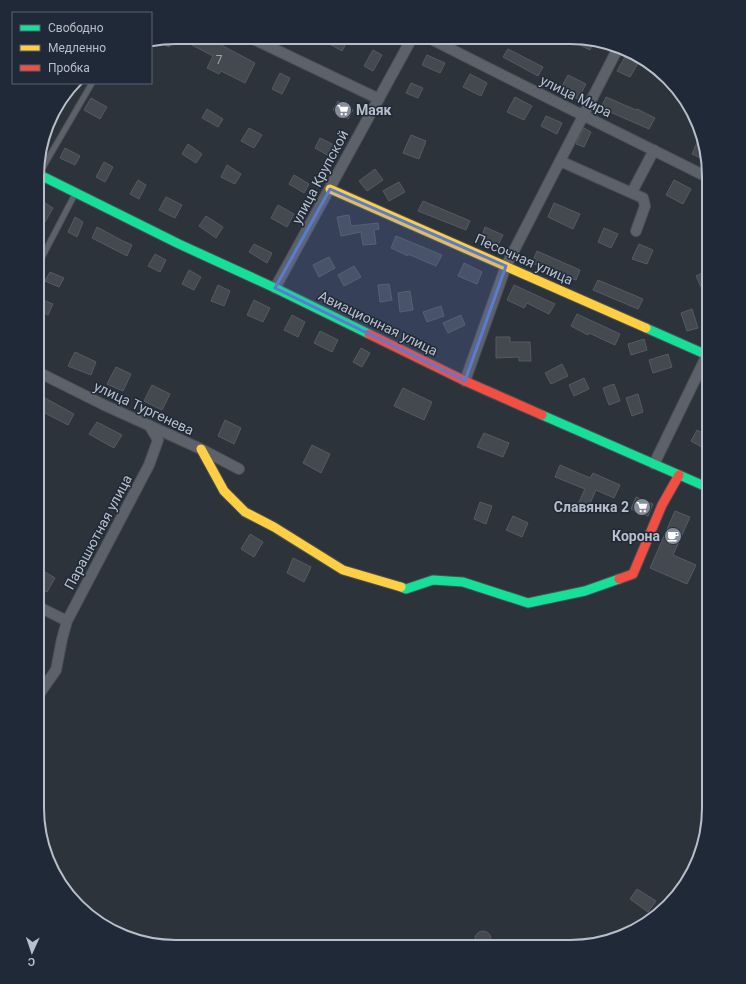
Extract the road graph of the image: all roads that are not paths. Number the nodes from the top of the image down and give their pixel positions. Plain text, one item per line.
1 (264, 44) edge
2 (409, 44) edge
3 (441, 44) edge
4 (616, 52) edge
5 (91, 84) edge
6 (379, 99) junction
7 (583, 114) junction
8 (654, 150) junction
9 (560, 161) junction
10 (45, 163) edge
11 (702, 174) edge
12 (44, 177) edge
13 (330, 189) junction
14 (632, 192) junction
15 (76, 193) junction
16 (636, 231) dead end
17 (44, 254) edge
18 (506, 266) junction
19 (275, 288) junction
20 (702, 350) edge
21 (702, 365) edge
22 (44, 375) edge
23 (465, 381) junction
24 (149, 425) junction
25 (201, 449) junction
26 (654, 464) junction
27 (239, 469) dead end
28 (678, 475) junction
29 (702, 485) edge
30 (44, 610) edge
31 (67, 621) junction
32 (44, 687) edge

1 - 6 street
2 - 6 street, улица Крупской
3 - 7 street, улица Мира
4 - 7 street
5 - 10 lane
6 - 13 street, улица Крупской
7 - 8 street, улица Мира
7 - 9 street
8 - 11 street, улица Мира
8 - 14 street
9 - 14 street
9 - 18 street
12 - 15 street, Авиационная улица
13 - 18 street, Песочная улица
13 - 19 street, улица Крупской
14 - 16 street
15 - 17 lane
15 - 19 street, Авиационная улица
18 - 20 street, Песочная улица
18 - 23 street
19 - 23 street, Авиационная улица
21 - 26 street
22 - 24 street, улица Тургенева
23 - 26 street, Авиационная улица
24 - 25 street, улица Тургенева
24 - 31 street, Парашютная улица
25 - 27 street, улица Тургенева
25 - 28 street
26 - 28 street, Авиационная улица
28 - 29 street, Авиационная улица
30 - 31 street
31 - 32 street

